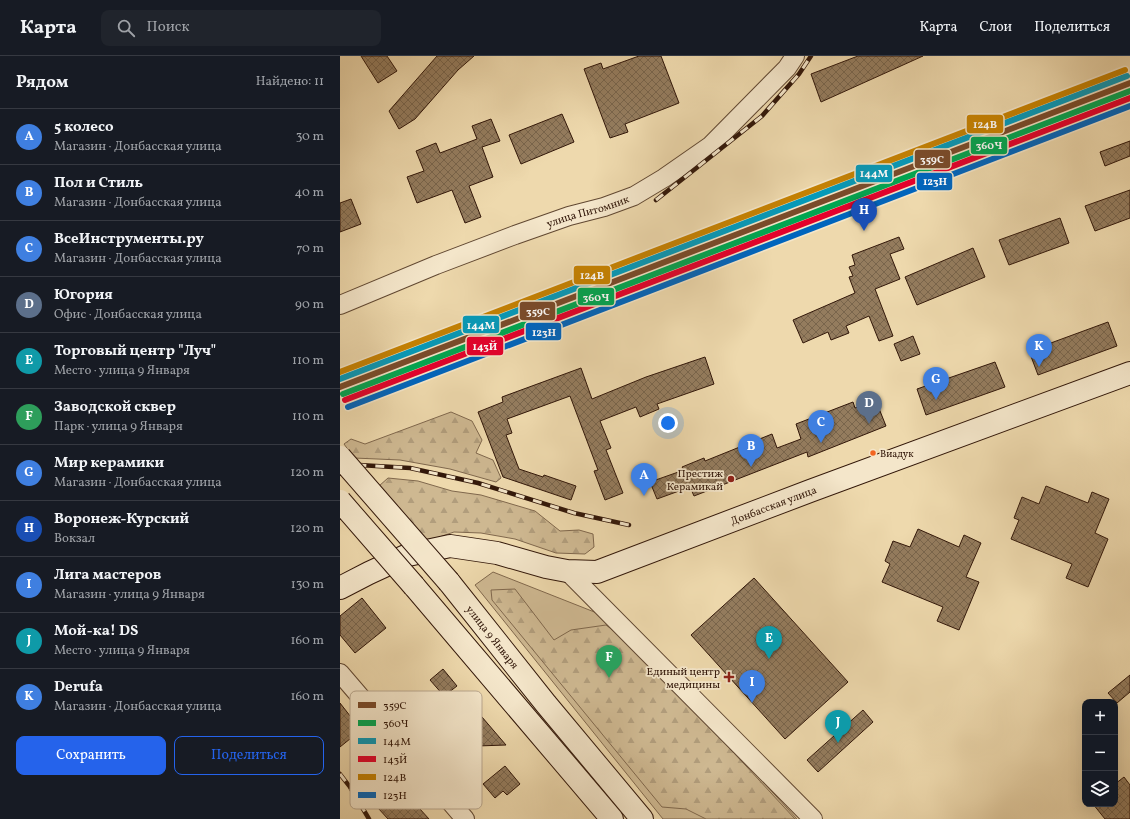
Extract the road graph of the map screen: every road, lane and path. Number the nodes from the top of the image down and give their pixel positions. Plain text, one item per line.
1 (795, 56) edge
2 (340, 305) edge
3 (1130, 373) edge
4 (340, 457) edge
5 (340, 501) edge
6 (567, 572) junction
7 (340, 588) edge
8 (340, 673) edge
9 (355, 691) edge
10 (456, 809) edge
11 (465, 819) edge
12 (612, 819) edge
13 (642, 819) edge
14 (813, 819) edge

1 - 2 street, улица Питомник
3 - 6 main road, Донбасская улица
4 - 13 main road, улица 9 Января, bridge
5 - 12 main road, bridge
6 - 7 main road, Донбасская улица
6 - 14 street
8 - 9 street
10 - 11 street

